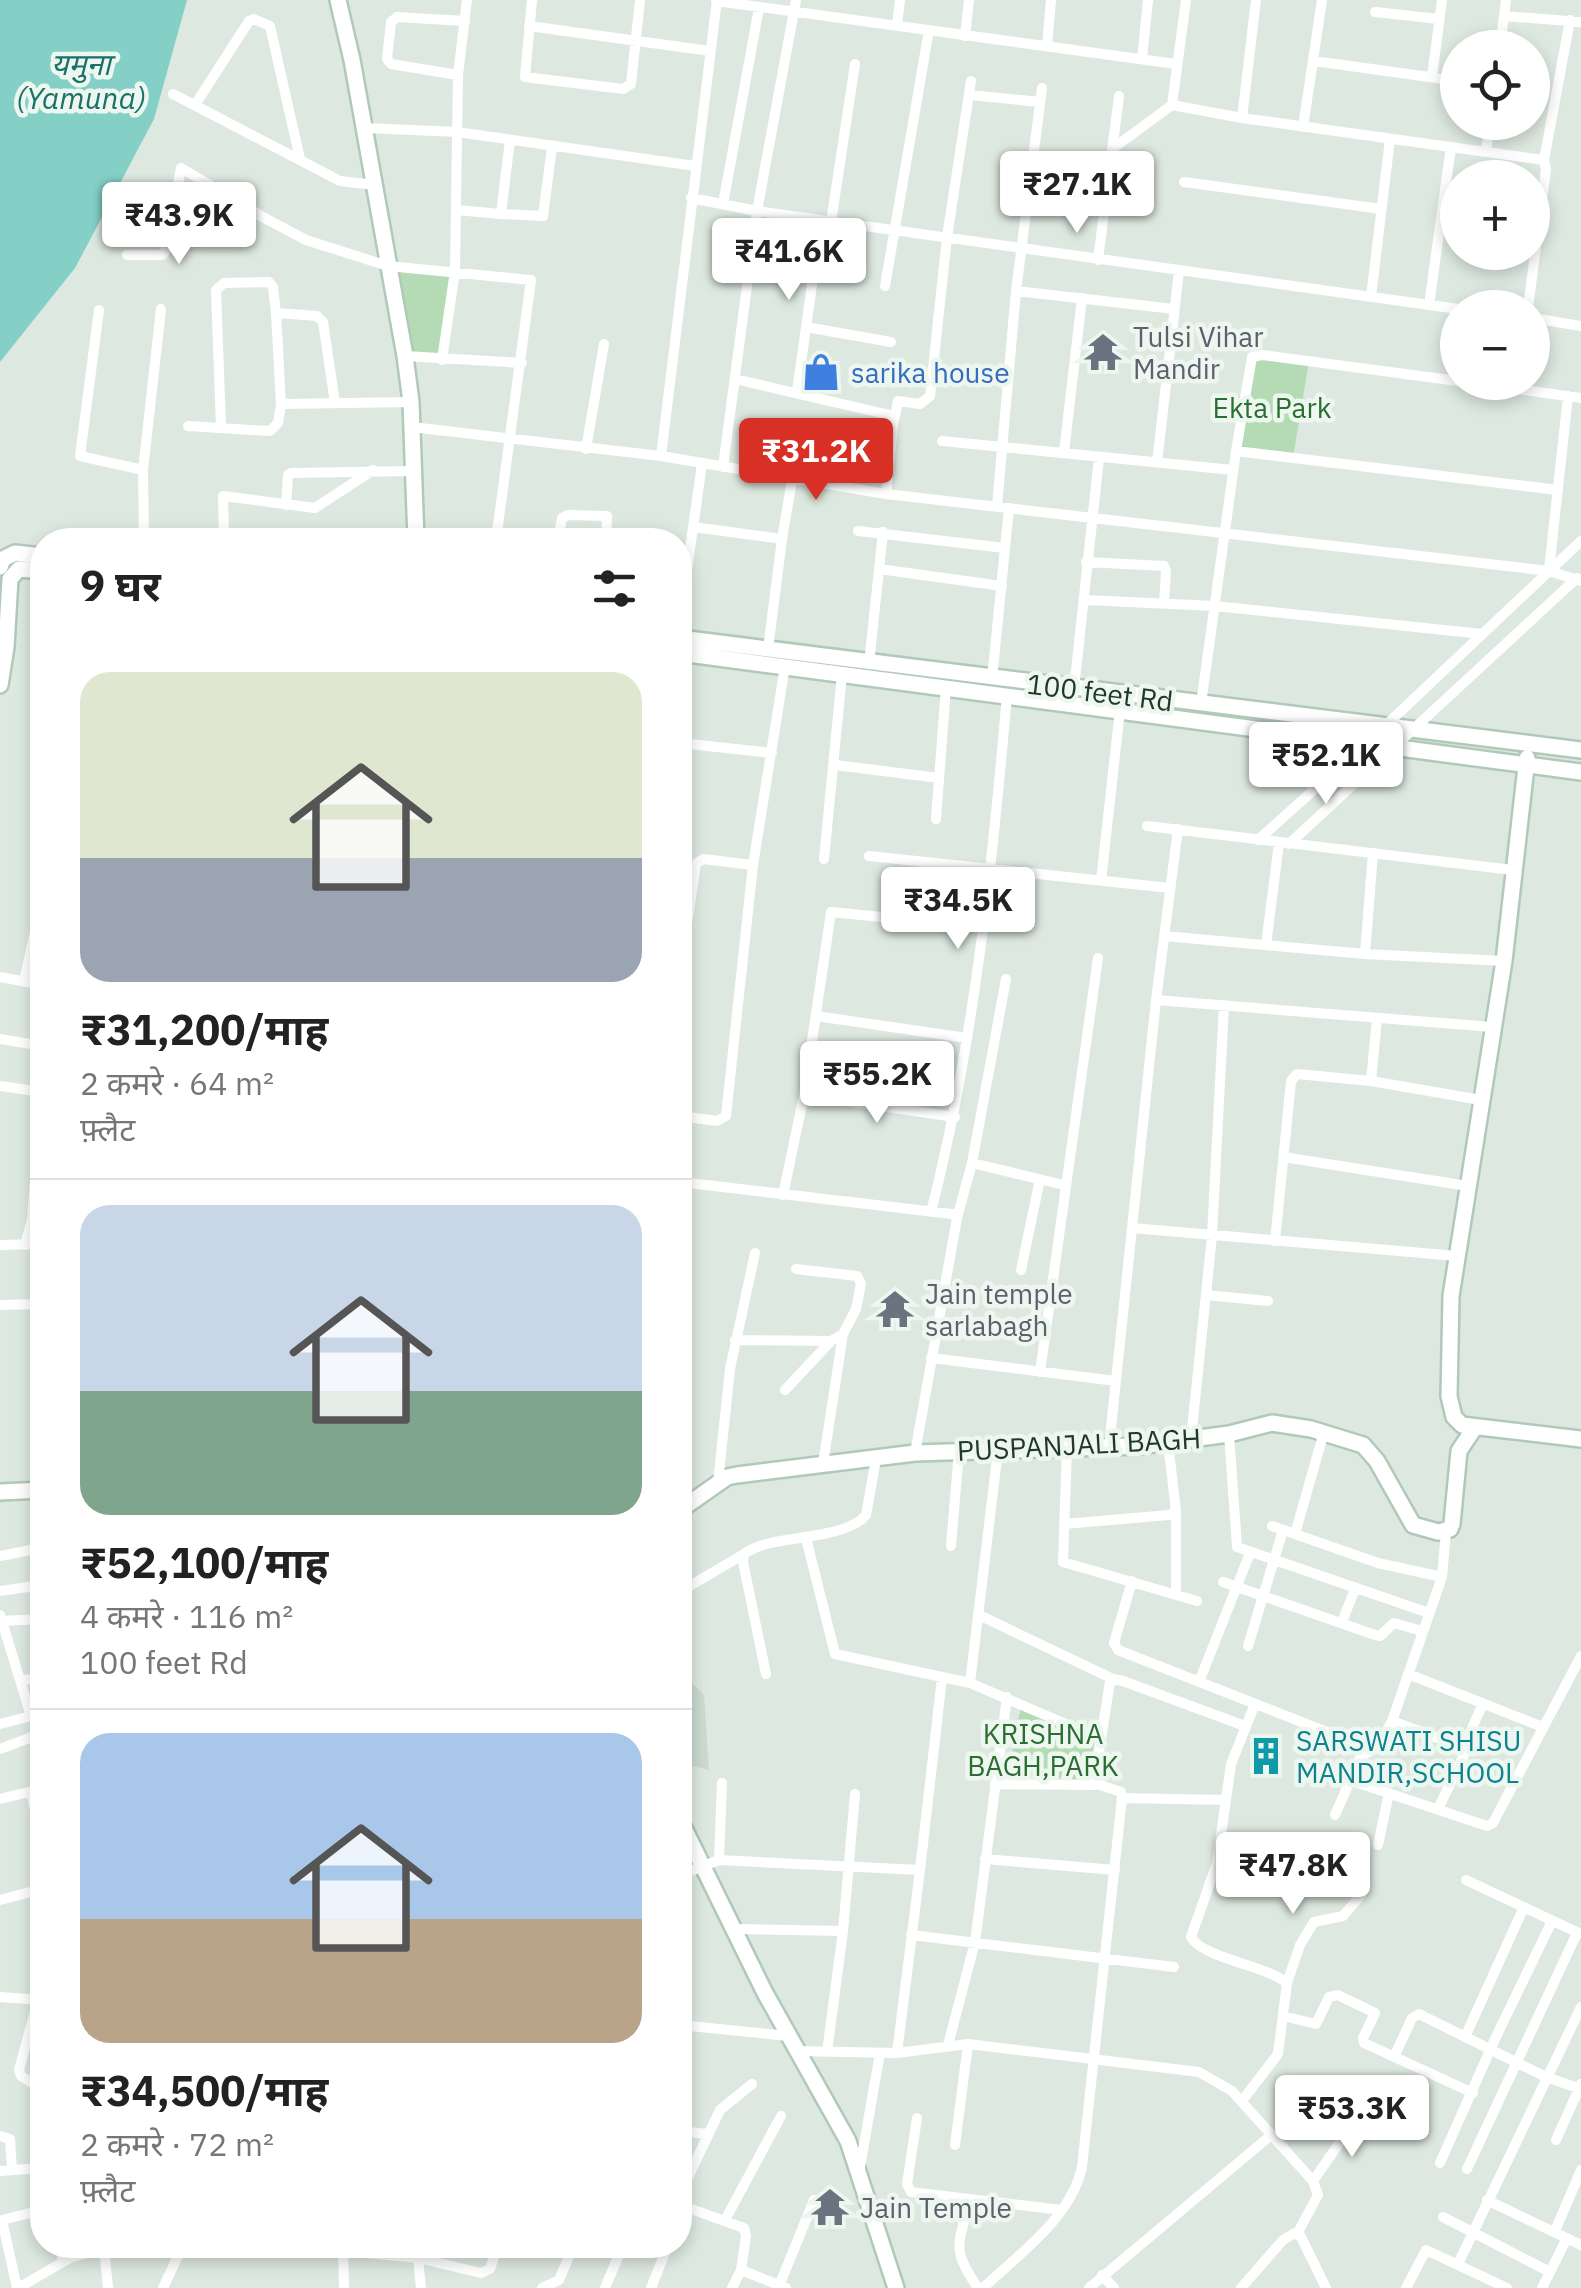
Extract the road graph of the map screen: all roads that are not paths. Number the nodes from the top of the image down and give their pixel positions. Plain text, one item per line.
1 (338, 0) edge
2 (467, 0) edge
3 (532, 0) edge
4 (640, 0) edge
5 (796, 0) edge
6 (900, 0) edge
7 (969, 0) edge
8 (1051, 0) edge
9 (1148, 0) edge
10 (1186, 0) edge
11 (1256, 0) edge
12 (1322, 0) edge
13 (1442, 0) edge
14 (1506, 0) edge
15 (716, 1) edge
16 (759, 8) junction
17 (1375, 12) dead end
18 (794, 13) junction
19 (1505, 16) junction
20 (1440, 19) junction
21 (465, 21) junction
22 (1575, 21) edge
23 (529, 26) junction
24 (897, 26) junction
25 (929, 30) junction
26 (1503, 30) edge
27 (966, 36) junction
28 (635, 40) junction
29 (1047, 46) junction
30 (710, 51) junction
31 (1142, 59) junction
32 (1314, 61) junction
33 (855, 64) dead end
34 (1176, 64) junction
35 (458, 74) junction
36 (1432, 78) junction
37 (1440, 79) edge
38 (971, 81) dead end
39 (1042, 88) dead end
40 (174, 94) dead end
41 (969, 96) junction
42 (1119, 96) dead end
43 (1040, 102) junction
44 (195, 105) junction
45 (1172, 105) junction
46 (1242, 118) junction
47 (1303, 127) junction
48 (365, 128) junction
49 (458, 132) junction
50 (1390, 139) junction
51 (510, 140) junction
52 (1488, 140) edge
53 (552, 147) junction
54 (1451, 148) junction
55 (1112, 149) junction
56 (1486, 151) junction
57 (300, 159) junction
58 (1544, 160) joint
59 (695, 166) junction
60 (1184, 182) dead end
61 (375, 185) junction
62 (691, 198) junction
63 (723, 204) junction
64 (1381, 209) junction
65 (456, 210) junction
66 (172, 211) junction
67 (758, 211) junction
68 (500, 214) junction
69 (259, 215) junction
70 (826, 221) junction
71 (894, 231) junction
72 (947, 238) junction
73 (1021, 249) junction
74 (127, 255) dead end
75 (1098, 260) junction
76 (388, 266) junction
77 (455, 270) junction
78 (1180, 270) junction
79 (884, 286) dead end
80 (1016, 292) junction
81 (1371, 297) junction
82 (1082, 298) junction
83 (1430, 305) junction
84 (1440, 306) edge
85 (161, 309) dead end
86 (1174, 309) junction
87 (99, 310) dead end
88 (276, 313) junction
89 (1550, 320) edge
90 (1581, 324) edge
91 (806, 327) junction
92 (891, 342) dead end
93 (604, 344) dead end
94 (405, 356) junction
95 (442, 360) junction
96 (522, 364) junction
97 (735, 379) junction
98 (1440, 379) edge
99 (797, 392) junction
100 (1550, 393) edge
101 (1568, 396) junction
102 (1581, 398) edge
103 (411, 402) junction
104 (335, 403) junction
105 (281, 404) junction
106 (895, 417) junction
107 (188, 426) dead end
108 (221, 427) junction
109 (412, 427) junction
110 (512, 439) junction
111 (942, 441) dead end
112 (1003, 448) junction
113 (586, 449) junction
114 (1236, 451) junction
115 (1064, 452) junction
116 (661, 456) junction
117 (1100, 458) junction
118 (1157, 463) junction
119 (702, 464) junction
120 (722, 467) junction
121 (143, 470) junction
122 (373, 470) junction
123 (1233, 470) junction
124 (412, 471) junction
125 (792, 480) junction
126 (1558, 490) junction
127 (886, 494) junction
128 (286, 504) junction
129 (996, 506) junction
130 (1010, 508) junction
131 (1091, 516) junction
132 (693, 527) junction
133 (144, 528) edge
134 (224, 528) edge
135 (415, 528) edge
136 (498, 528) edge
137 (560, 528) edge
138 (606, 528) edge
139 (858, 531) dead end
140 (1226, 531) junction
141 (883, 532) junction
142 (692, 534) edge
143 (782, 539) junction
144 (1581, 541) edge
145 (1005, 548) junction
146 (30, 555) edge
147 (1086, 562) junction
148 (0, 567) edge
149 (879, 569) junction
150 (30, 570) edge
151 (1549, 571) junction
152 (1579, 579) edge
153 (1002, 586) junction
154 (1084, 600) junction
155 (1164, 603) junction
156 (1215, 606) junction
157 (1482, 634) junction
158 (692, 640) edge
159 (768, 649) junction
160 (692, 654) edge
161 (869, 662) junction
162 (784, 666) junction
163 (842, 674) junction
164 (992, 678) junction
165 (0, 685) edge
166 (946, 687) junction
167 (1074, 689) junction
168 (1007, 695) junction
169 (1201, 704) junction
170 (1120, 710) junction
171 (1384, 727) junction
172 (1410, 730) junction
173 (1367, 743) junction
174 (692, 744) edge
175 (1528, 744) junction
176 (1580, 745) edge
177 (1392, 746) junction
178 (772, 753) junction
179 (1526, 764) junction
180 (835, 765) junction
181 (1581, 772) edge
182 (939, 778) junction
183 (936, 819) dead end
184 (1147, 826) dead end
185 (1178, 829) junction
186 (1258, 840) junction
187 (1284, 843) junction
188 (1374, 854) junction
189 (869, 856) dead end
190 (824, 859) dead end
191 (753, 865) junction
192 (989, 869) junction
193 (1512, 870) junction
194 (1101, 881) junction
195 (1170, 888) junction
196 (692, 891) edge
197 (981, 927) junction
198 (1164, 936) junction
199 (1266, 945) junction
200 (30, 954) edge
201 (1365, 954) junction
202 (1098, 958) dead end
203 (1504, 962) junction
204 (0, 977) edge
205 (1006, 979) dead end
206 (24, 981) junction
207 (30, 982) edge
208 (1156, 1000) junction
209 (1224, 1004) junction
210 (816, 1016) junction
211 (1378, 1019) junction
212 (1492, 1027) junction
213 (968, 1038) junction
214 (0, 1040) edge
215 (30, 1044) edge
216 (1371, 1081) junction
217 (0, 1086) edge
218 (30, 1090) edge
219 (804, 1095) junction
220 (1481, 1100) junction
221 (692, 1117) edge
222 (955, 1117) junction
223 (1283, 1157) junction
224 (972, 1163) junction
225 (1040, 1179) junction
226 (692, 1184) edge
227 (1064, 1185) junction
228 (1468, 1186) junction
229 (783, 1195) junction
230 (931, 1212) junction
231 (957, 1218) junction
232 (30, 1227) edge
233 (1132, 1228) junction
234 (1212, 1236) junction
235 (1275, 1241) junction
236 (25, 1244) junction
237 (30, 1244) edge
238 (0, 1245) edge
239 (754, 1252) dead end
240 (1457, 1256) junction
241 (796, 1269) dead end
242 (1021, 1270) dead end
243 (1206, 1295) junction
244 (1268, 1301) dead end
245 (30, 1305) edge
246 (0, 1306) edge
247 (843, 1334) junction
248 (735, 1340) junction
249 (831, 1341) junction
250 (931, 1358) junction
251 (1040, 1372) junction
252 (1116, 1380) junction
253 (785, 1390) dead end
254 (1475, 1427) junction
255 (1324, 1432) junction
256 (1230, 1434) junction
257 (1191, 1439) junction
258 (1581, 1439) edge
259 (1168, 1442) junction
260 (1109, 1447) junction
261 (1067, 1448) junction
262 (998, 1450) junction
263 (958, 1452) junction
264 (915, 1453) junction
265 (876, 1459) junction
266 (823, 1464) junction
267 (718, 1483) junction
268 (30, 1491) edge
269 (0, 1492) edge
270 (692, 1501) edge
271 (1176, 1511) junction
272 (1064, 1524) junction
273 (1283, 1530) junction
274 (1446, 1532) junction
275 (806, 1538) junction
276 (951, 1546) dead end
277 (30, 1550) edge
278 (1250, 1553) junction
279 (744, 1554) junction
280 (0, 1556) edge
281 (1274, 1562) junction
282 (1442, 1578) junction
283 (1132, 1581) junction
284 (1224, 1582) dead end
285 (692, 1585) edge
286 (30, 1586) edge
287 (1238, 1587) junction
288 (1355, 1589) junction
289 (0, 1591) edge
290 (1176, 1594) junction
291 (1264, 1595) junction
292 (1198, 1600) dead end
293 (1429, 1613) junction
294 (979, 1615) junction
295 (1, 1618) edge
296 (30, 1619) edge
297 (1342, 1622) junction
298 (1422, 1631) junction
299 (1248, 1646) dead end
300 (1581, 1656) edge
301 (766, 1674) dead end
302 (1408, 1674) junction
303 (942, 1678) junction
304 (1113, 1679) junction
305 (21, 1680) junction
306 (30, 1680) edge
307 (1198, 1682) junction
308 (970, 1683) junction
309 (1007, 1697) junction
310 (30, 1701) edge
311 (1484, 1703) junction
312 (1256, 1704) junction
313 (30, 1718) edge
314 (1392, 1720) junction
315 (0, 1724) edge
316 (1245, 1726) junction
317 (1543, 1727) junction
318 (30, 1737) edge
319 (1101, 1739) junction
320 (0, 1748) edge
321 (1468, 1749) junction
322 (1374, 1750) junction
323 (1352, 1780) junction
324 (722, 1783) dead end
325 (995, 1784) junction
326 (1095, 1786) junction
327 (30, 1793) edge
328 (1389, 1793) junction
329 (855, 1794) dead end
330 (1122, 1798) junction
331 (0, 1799) edge
332 (1224, 1800) junction
333 (1438, 1809) junction
334 (1335, 1815) dead end
335 (692, 1837) edge
336 (1378, 1844) dead end
337 (986, 1859) junction
338 (710, 1862) junction
339 (850, 1868) junction
340 (692, 1870) edge
341 (920, 1870) junction
342 (1115, 1870) junction
343 (1466, 1880) dead end
344 (30, 1892) edge
345 (1361, 1895) dead end
346 (0, 1900) edge
347 (1524, 1907) junction
348 (1552, 1921) junction
349 (736, 1929) junction
350 (843, 1930) junction
351 (1579, 1934) edge
352 (911, 1935) junction
353 (975, 1942) junction
354 (1106, 1957) junction
355 (1174, 1967) dead end
356 (1287, 1983) junction
357 (0, 1997) edge
358 (30, 1999) edge
359 (1580, 2011) edge
360 (1283, 2016) junction
361 (692, 2027) edge
362 (30, 2033) edge
363 (1466, 2037) junction
364 (792, 2043) junction
365 (968, 2044) junction
366 (948, 2046) junction
367 (1492, 2050) junction
368 (827, 2052) junction
369 (880, 2053) junction
370 (896, 2053) junction
371 (1394, 2057) junction
372 (1092, 2060) junction
373 (1518, 2063) junction
374 (1546, 2077) junction
375 (30, 2082) edge
376 (752, 2084) dead end
377 (1580, 2087) edge
378 (1473, 2094) junction
379 (1242, 2101) junction
380 (781, 2116) dead end
381 (1358, 2116) dead end
382 (917, 2118) dead end
383 (692, 2132) edge
384 (707, 2134) junction
385 (0, 2136) edge
386 (1270, 2136) junction
387 (1556, 2140) dead end
388 (955, 2146) dead end
389 (1440, 2163) dead end
390 (1468, 2169) dead end
391 (6, 2170) edge
392 (1581, 2170) edge
393 (859, 2173) junction
394 (692, 2174) edge
395 (1313, 2181) junction
396 (814, 2200) dead end
397 (970, 2200) junction
398 (1487, 2200) junction
399 (692, 2208) edge
400 (1062, 2210) junction
401 (30, 2213) edge
402 (1443, 2218) dead end
403 (1, 2220) edge
404 (725, 2220) junction
405 (1297, 2234) junction
406 (1471, 2234) junction
407 (1561, 2234) junction
408 (1581, 2245) edge
409 (62, 2258) edge
410 (76, 2258) edge
411 (109, 2258) edge
412 (174, 2258) edge
413 (343, 2258) edge
414 (418, 2258) joint
415 (492, 2258) edge
416 (568, 2258) edge
417 (618, 2258) edge
418 (663, 2258) edge
419 (63, 2262) junction
420 (1458, 2264) junction
421 (741, 2270) junction
422 (1550, 2272) junction
423 (1102, 2274) junction
424 (782, 2287) edge
425 (1241, 2287) edge
426 (17, 2288) edge
427 (108, 2288) edge
428 (162, 2288) edge
429 (344, 2288) edge
430 (422, 2288) edge
431 (542, 2288) edge
432 (606, 2288) edge
433 (652, 2288) edge
434 (732, 2288) edge
435 (896, 2288) edge
436 (981, 2288) edge
437 (1089, 2288) edge
438 (1114, 2288) edge
439 (1326, 2288) edge
440 (1406, 2288) edge
441 (1507, 2288) edge
442 (1542, 2288) edge

1 - 48 street
2 - 21 street
3 - 23 street
4 - 28 street
5 - 18 street
6 - 24 street
7 - 27 street
8 - 29 street
9 - 31 street
10 - 34 street
11 - 46 street
12 - 32 street
13 - 20 street
14 - 19 street
15 - 16 street
15 - 30 street
16 - 18 street
16 - 63 street
17 - 20 street
18 - 24 street
18 - 67 street
19 - 22 street
19 - 26 street
20 - 36 street
21 - 35 street
21 - 35 street
22 - 58 street
23 - 28 street
23 - 28 street
24 - 25 street
25 - 27 street
25 - 71 street
27 - 29 street
28 - 30 street
29 - 31 street
30 - 59 street
31 - 34 street
32 - 36 street
32 - 47 street
33 - 70 street
34 - 45 street
35 - 49 street
36 - 37 street
38 - 41 street
39 - 43 street
40 - 44 street
41 - 43 street
41 - 72 street
42 - 55 street
43 - 73 street
44 - 57 street
44 - 57 street
45 - 46 street
45 - 55 street
46 - 47 street
47 - 50 street
48 - 49 street
48 - 61 street
49 - 51 street
49 - 65 street
50 - 54 street
50 - 64 street
51 - 53 street
51 - 68 street
52 - 56 street
53 - 59 street
53 - 68 street
54 - 56 street
54 - 83 street
55 - 75 street
56 - 58 street
57 - 61 street
59 - 62 street
60 - 64 street
61 - 76 street
62 - 63 street
62 - 116 street
63 - 67 street
64 - 81 street
65 - 68 street
65 - 77 street
66 - 69 street
66 - 69 street
66 - 74 street
67 - 70 street
67 - 97 street
69 - 76 street
70 - 71 street
70 - 91 street
71 - 72 street
71 - 79 street
72 - 73 street
72 - 106 street
73 - 75 street
73 - 80 street
75 - 78 street
76 - 77 street
76 - 94 street
77 - 95 street
77 - 96 street
78 - 81 street
78 - 86 street
80 - 82 street
80 - 112 street
81 - 83 street
82 - 86 street
82 - 115 street
83 - 84 street
85 - 121 street
86 - 118 street
87 - 121 street
88 - 104 street
88 - 105 street
88 - 108 street
89 - 90 street
91 - 92 street
91 - 99 street
93 - 113 street
94 - 95 street
94 - 103 street
95 - 96 street
96 - 110 street
97 - 99 street
97 - 120 street
98 - 114 street
99 - 106 street
100 - 101 street
101 - 102 street
101 - 126 street
103 - 104 street
103 - 109 street
104 - 105 street
105 - 108 street
106 - 127 street
107 - 108 street
109 - 110 street
109 - 124 street
110 - 113 street
110 - 136 street
111 - 112 street
112 - 115 street
112 - 129 street
113 - 116 street
114 - 123 street
114 - 126 street
115 - 117 street
116 - 119 street
117 - 118 street
117 - 131 street
118 - 123 street
119 - 120 street
119 - 132 street
120 - 125 street
121 - 133 street
122 - 124 street
122 - 128 street
122 - 128 street
123 - 140 street
124 - 135 street
125 - 127 street
125 - 143 street
126 - 151 street
127 - 129 street
128 - 134 street
129 - 130 street
130 - 131 street
130 - 145 street
131 - 140 street
131 - 147 street
132 - 142 street
132 - 143 street
137 - 138 street
139 - 141 street
140 - 151 street
140 - 156 street
141 - 145 street
141 - 149 street
143 - 159 street
144 - 151 street
145 - 153 street
146 - 148 street
147 - 154 street
147 - 155 street
149 - 153 street
149 - 161 street
150 - 165 street
151 - 152 street
151 - 157 street
152 - 172 street
153 - 164 street
154 - 155 street
154 - 167 street
155 - 156 street
156 - 157 street
156 - 169 street
157 - 171 street
158 - 159 street, 100 feet Rd
159 - 161 street, 100 feet Rd
160 - 162 street
161 - 164 street, 100 feet Rd
162 - 163 street
162 - 178 street
163 - 166 street
163 - 180 street
164 - 167 street, 100 feet Rd
166 - 168 street
166 - 182 street
167 - 169 street, 100 feet Rd
168 - 170 street
168 - 192 street
169 - 171 street, 100 feet Rd
170 - 173 street
170 - 194 street
171 - 172 street, 100 feet Rd
171 - 173 street
172 - 175 street, 100 feet Rd
172 - 177 street
173 - 177 street
173 - 186 street
174 - 178 street
175 - 176 street, 100 feet Rd
175 - 179 street
177 - 179 street
177 - 187 street
178 - 191 street
179 - 181 street
179 - 193 street
180 - 182 street
180 - 190 street
182 - 183 street
184 - 185 street
185 - 186 street
185 - 195 street
186 - 187 street
187 - 188 street
187 - 199 street
188 - 193 street
188 - 201 street
189 - 192 street
191 - 196 street
191 - 221 street
192 - 194 street
192 - 197 street
193 - 203 street
194 - 195 street
195 - 198 street
197 - 210 street
197 - 213 street
198 - 199 street
198 - 208 street
199 - 201 street
200 - 206 street
201 - 203 street
202 - 227 street
203 - 212 street
204 - 206 street
205 - 224 street
206 - 207 street
208 - 209 street
208 - 233 street
209 - 211 street
209 - 234 street
210 - 213 street
210 - 219 street
211 - 212 street
211 - 216 street
212 - 220 street
213 - 222 street
214 - 215 street
216 - 220 street
216 - 223 street
217 - 218 street
219 - 222 street
219 - 229 street
220 - 228 street
222 - 230 street
223 - 228 street
223 - 235 street
224 - 225 street
224 - 231 street
225 - 227 street
225 - 242 street
226 - 229 street
227 - 251 street
228 - 240 street
229 - 230 street
230 - 231 street
231 - 250 street
232 - 236 street
233 - 234 street
233 - 252 street
234 - 235 street
234 - 243 street
235 - 240 street
236 - 237 street
236 - 238 street
239 - 248 street
240 - 254 street
241 - 247 street
243 - 244 street
243 - 257 street
245 - 246 street
247 - 249 street
247 - 266 street
248 - 249 street
248 - 267 street
249 - 253 street
250 - 251 street
250 - 264 street
251 - 252 street
252 - 260 street
254 - 258 street
254 - 274 street
255 - 256 street, PUSPANJALI BAGH
255 - 273 street
255 - 274 street, PUSPANJALI BAGH
256 - 257 street, PUSPANJALI BAGH
256 - 278 street
257 - 259 street, PUSPANJALI BAGH
259 - 260 street, PUSPANJALI BAGH
259 - 271 street
260 - 261 street, PUSPANJALI BAGH
261 - 262 street, PUSPANJALI BAGH
261 - 272 street
262 - 263 street, PUSPANJALI BAGH
262 - 294 street
263 - 264 street, PUSPANJALI BAGH
263 - 276 street
264 - 265 street, PUSPANJALI BAGH
265 - 266 street, PUSPANJALI BAGH
265 - 275 street
266 - 267 street, PUSPANJALI BAGH
267 - 270 street, PUSPANJALI BAGH
268 - 269 street
271 - 272 street
271 - 290 street
272 - 283 street
273 - 281 street
273 - 282 street
274 - 282 street
275 - 279 street
275 - 303 street
277 - 280 street
278 - 281 street
278 - 287 street
279 - 285 street
279 - 301 street
281 - 288 street
281 - 291 street
282 - 293 street
283 - 290 street
283 - 307 street
284 - 287 street
286 - 289 street
287 - 291 street
287 - 307 street
288 - 293 street
288 - 297 street
290 - 292 street
291 - 297 street
291 - 299 street
293 - 298 street
294 - 304 street
294 - 308 street
295 - 296 street
295 - 305 street
297 - 298 street
298 - 302 street
300 - 317 street
302 - 311 street
302 - 314 street
303 - 308 street
303 - 341 street
304 - 316 street
304 - 319 street
305 - 306 street
305 - 310 street
307 - 312 street
308 - 309 street
309 - 319 street
309 - 325 street
311 - 317 street
311 - 321 street
312 - 316 street
312 - 322 street
313 - 315 street
314 - 321 street
314 - 322 street
316 - 332 street
317 - 333 street
318 - 320 street
319 - 326 street
321 - 333 street
322 - 323 street
323 - 328 street
323 - 334 street
324 - 338 street
325 - 326 street
325 - 337 street
326 - 330 street
327 - 331 street
328 - 333 street
328 - 336 street
329 - 339 street
330 - 332 street
330 - 342 street
332 - 356 street
335 - 338 street
337 - 342 street
337 - 353 street
338 - 339 street
338 - 340 street
338 - 349 street
339 - 341 street
339 - 350 street
341 - 352 street
342 - 354 street
343 - 347 street
344 - 346 street
345 - 356 street
347 - 348 street
347 - 363 street
348 - 351 street
348 - 367 street
349 - 350 street
349 - 364 street
350 - 368 street
351 - 373 street
352 - 353 street
352 - 370 street
353 - 354 street
353 - 366 street
354 - 355 street
354 - 372 street
356 - 360 street
357 - 358 street
359 - 374 street
360 - 371 street
360 - 379 street
361 - 364 street
362 - 375 street
363 - 367 street
363 - 371 street
364 - 368 street
364 - 393 street
365 - 366 street
365 - 372 street
365 - 388 street
366 - 370 street
367 - 373 street
367 - 378 street
368 - 369 street
369 - 370 street
369 - 393 street
371 - 378 street
372 - 379 street
372 - 400 street
373 - 374 street
373 - 390 street
374 - 377 street
374 - 398 street
376 - 384 street
377 - 387 street
378 - 389 street
379 - 386 street
380 - 404 street
381 - 395 street
382 - 397 street
383 - 384 street
384 - 394 street
385 - 391 street
386 - 395 street
386 - 423 street
392 - 407 street
393 - 435 street
395 - 405 street
396 - 424 street
397 - 400 street
397 - 436 street
398 - 406 street
398 - 407 street
399 - 404 street
400 - 436 street
401 - 403 street
402 - 406 street
403 - 426 street
404 - 421 street
405 - 425 street
405 - 439 street
406 - 420 street
406 - 422 street
407 - 408 street
407 - 422 street
409 - 419 street
410 - 419 street
411 - 427 street
412 - 428 street
413 - 429 street
414 - 415 street
414 - 430 street
416 - 431 street
417 - 432 street
418 - 433 street
419 - 426 street
420 - 440 street
420 - 441 street
421 - 424 street
421 - 434 street
422 - 442 street
423 - 437 street
423 - 438 street

